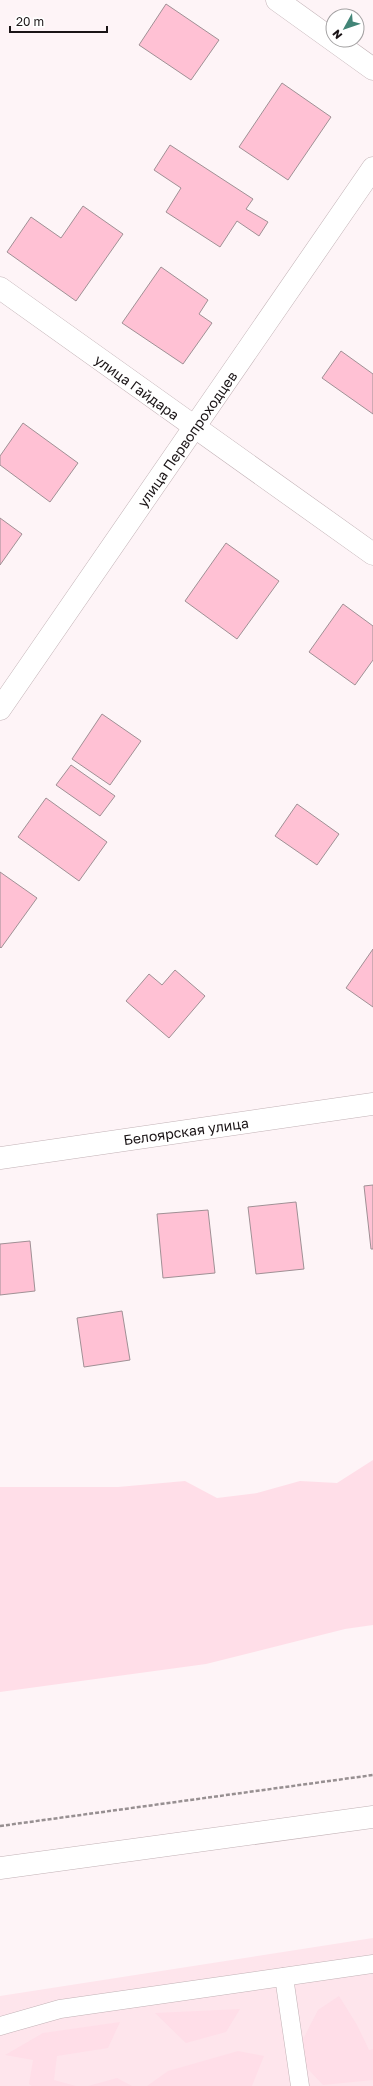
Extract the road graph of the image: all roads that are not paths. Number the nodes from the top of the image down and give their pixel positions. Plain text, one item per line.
1 (277, 0) edge
2 (373, 69) edge
3 (373, 168) edge
4 (0, 288) edge
5 (194, 428) junction
6 (373, 554) edge
7 (0, 709) edge
8 (373, 1104) edge
9 (0, 1158) edge
10 (373, 1817) edge
11 (0, 1868) edge
12 (373, 1964) edge
13 (284, 1976) junction
14 (0, 2026) edge
15 (300, 2086) edge

1 - 2 street
3 - 5 street, улица Первопроходцев
4 - 5 street, улица Гайдара
5 - 6 street, улица Гайдара
5 - 7 street, улица Первопроходцев
8 - 9 street, Белоярская улица
10 - 11 street
12 - 13 lane
13 - 14 lane
13 - 15 lane

